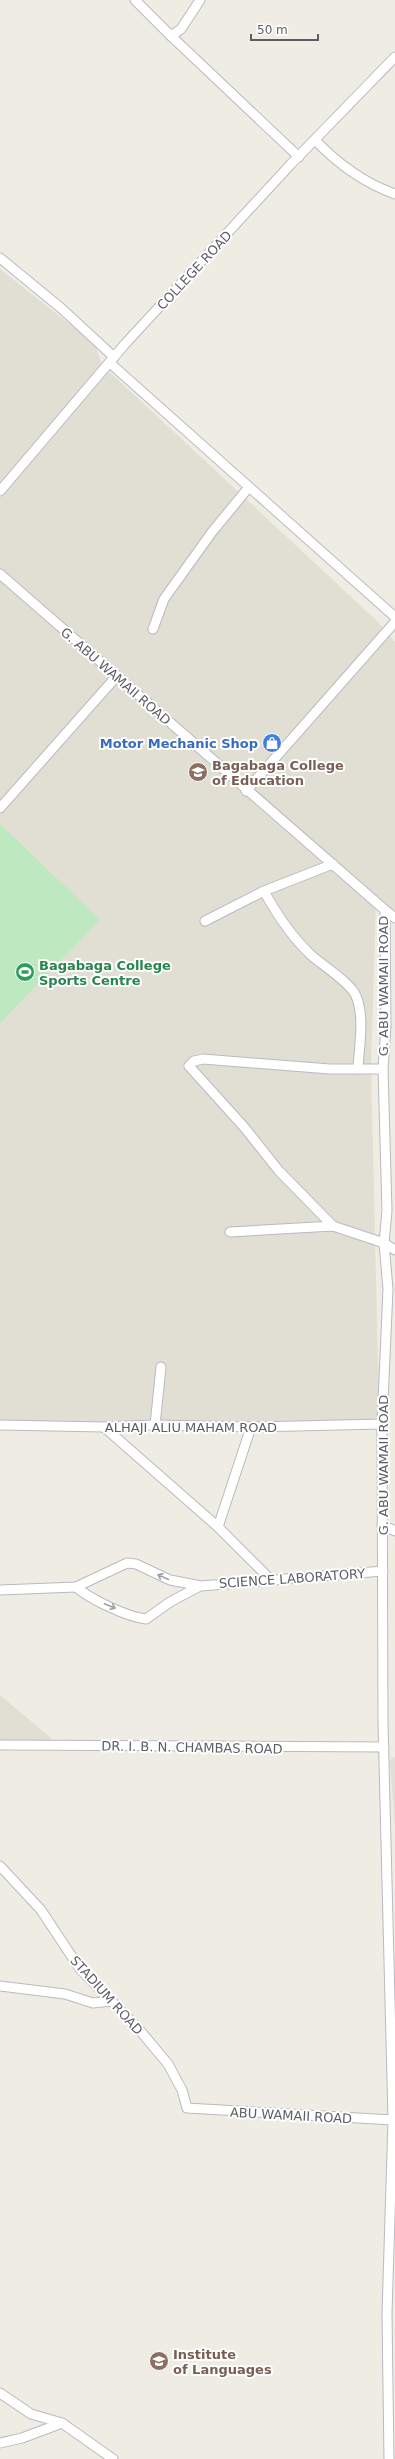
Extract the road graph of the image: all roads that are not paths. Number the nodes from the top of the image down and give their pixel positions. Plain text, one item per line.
1 (135, 0) edge
2 (200, 0) edge
3 (171, 36) junction
4 (395, 57) edge
5 (315, 140) junction
6 (299, 157) junction
7 (395, 194) edge
8 (0, 258) edge
9 (112, 360) junction
10 (249, 487) junction
11 (0, 491) edge
12 (0, 574) edge
13 (395, 617) edge
14 (395, 622) edge
15 (153, 629) dead end
16 (116, 677) junction
17 (246, 791) junction
18 (0, 808) edge
19 (333, 864) junction
20 (264, 891) junction
21 (385, 910) junction
22 (395, 918) edge
23 (205, 921) dead end
24 (358, 1069) junction
25 (383, 1069) junction
26 (333, 1226) junction
27 (230, 1232) dead end
28 (384, 1243) junction
29 (395, 1250) edge
30 (161, 1367) dead end
31 (382, 1424) junction
32 (0, 1425) edge
33 (155, 1425) junction
34 (104, 1427) junction
35 (251, 1427) junction
36 (382, 1525) junction
37 (218, 1527) junction
38 (395, 1531) edge
39 (382, 1571) junction
40 (272, 1581) junction
41 (201, 1586) junction
42 (76, 1587) junction
43 (0, 1590) edge
44 (0, 1745) edge
45 (384, 1747) junction
46 (0, 1866) edge
47 (0, 1986) edge
48 (112, 2001) junction
49 (190, 2110) joint
50 (392, 2120) junction
51 (0, 2393) edge
52 (62, 2423) junction
53 (0, 2443) edge
54 (113, 2459) edge
55 (388, 2459) edge

1 - 3 street
2 - 3 street
3 - 6 street
4 - 5 street, COLLEGE ROAD
5 - 6 street, COLLEGE ROAD
5 - 7 street
6 - 9 street, COLLEGE ROAD
8 - 9 street
9 - 10 street
9 - 11 street, COLLEGE ROAD
10 - 13 street
10 - 15 street
12 - 16 street, G. ABU WAMAII ROAD
14 - 17 street
16 - 17 street, G. ABU WAMAII ROAD
16 - 18 street
17 - 19 street, G. ABU WAMAII ROAD
19 - 20 street
19 - 21 street, G. ABU WAMAII ROAD
20 - 23 street
20 - 24 street
21 - 22 street
21 - 25 street, G. ABU WAMAII ROAD
24 - 25 street
24 - 26 street
25 - 28 street, G. ABU WAMAII ROAD
26 - 27 street
26 - 28 street
28 - 29 street
28 - 31 street, G. ABU WAMAII ROAD
30 - 33 street
31 - 35 street, ALHAJI ALIU MAHAM ROAD
31 - 36 street, G. ABU WAMAII ROAD
32 - 34 street, ALHAJI ALIU MAHAM ROAD
33 - 34 street, ALHAJI ALIU MAHAM ROAD
33 - 35 street, ALHAJI ALIU MAHAM ROAD
34 - 37 street
35 - 37 street
36 - 38 street
36 - 39 street, G. ABU WAMAII ROAD
37 - 40 street
39 - 40 street, SCIENCE LABORATORY
39 - 45 street, G. ABU WAMAII ROAD
40 - 41 street, SCIENCE LABORATORY
41 -> 42 street
42 -> 41 street
42 - 43 street
44 - 45 street, DR. I. B. N. CHAMBAS ROAD
45 - 50 street, G. ABU WAMAII ROAD
46 - 48 street, STADIUM ROAD
47 - 48 street, STADIUM ROAD
48 - 49 street, STADIUM ROAD
49 - 50 street, ABU WAMAII ROAD
50 - 55 street, G. ABU WAMAII ROAD
51 - 52 street
52 - 53 street
52 - 54 street

